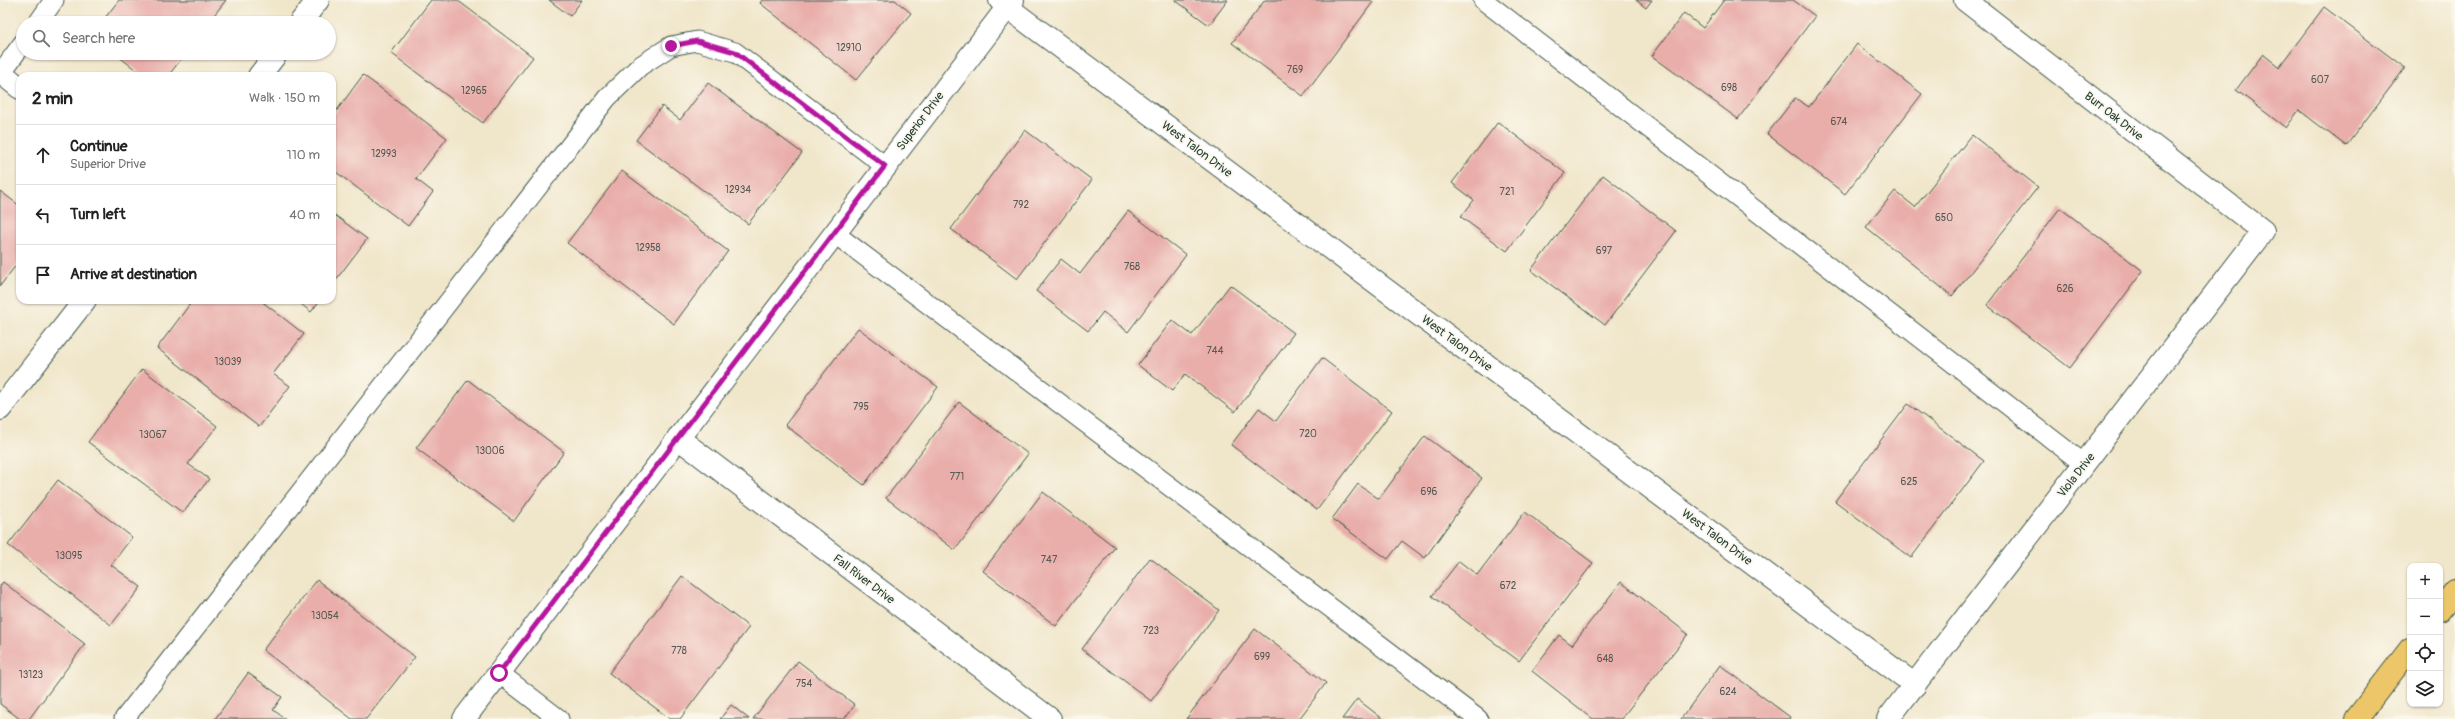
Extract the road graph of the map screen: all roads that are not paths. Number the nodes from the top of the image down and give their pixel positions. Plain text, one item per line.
1 (54, 0) edge
2 (318, 0) edge
3 (1483, 0) edge
4 (1965, 0) edge
5 (1007, 2) edge
6 (43, 16) edge
7 (305, 16) edge
8 (16, 53) edge
9 (272, 60) edge
10 (262, 72) edge
11 (1, 73) edge
12 (16, 85) edge
13 (885, 166) junction
14 (2263, 231) joint
15 (834, 233) junction
16 (82, 304) edge
17 (0, 409) edge
18 (678, 438) junction
19 (2084, 464) junction
20 (2455, 591) edge
21 (2443, 606) edge
22 (2407, 653) edge
23 (499, 673) junction
24 (1915, 685) junction
25 (124, 719) edge
26 (464, 719) edge
27 (559, 719) edge
28 (1050, 719) edge
29 (1478, 719) edge
30 (1888, 719) edge
31 (2356, 719) edge

1 - 6 lane
2 - 7 street
3 - 19 lane
4 - 14 street, Burr Oak Drive
5 - 13 street, Superior Drive
5 - 24 street, West Talon Drive
8 - 11 lane
9 - 10 street
11 - 12 street
13 - 15 street, Superior Drive
13 - 25 lane
14 - 19 street, Viola Drive
15 - 18 street, Superior Drive
15 - 29 lane
16 - 17 street
18 - 23 street, Superior Drive
18 - 28 street, Fall River Drive
19 - 24 street, Viola Drive
20 - 21 main road
22 - 31 main road
23 - 26 street, Superior Drive
23 - 27 lane
24 - 30 street, Viola Drive

